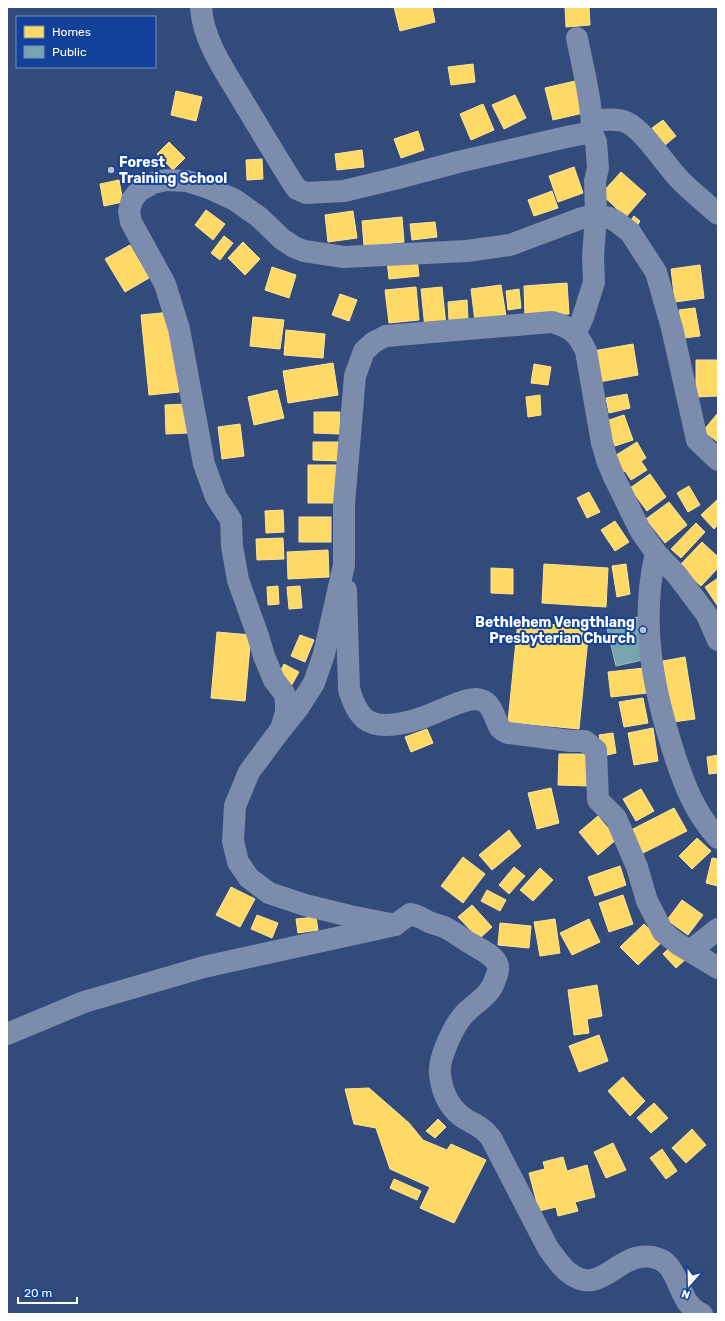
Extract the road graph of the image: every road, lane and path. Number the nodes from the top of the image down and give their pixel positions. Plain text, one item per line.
1 (201, 7) edge
2 (577, 38) dead end
3 (592, 127) junction
4 (718, 214) edge
5 (596, 215) junction
6 (573, 331) junction
7 (718, 460) edge
8 (656, 553) junction
9 (344, 565) junction
10 (718, 640) edge
11 (281, 729) junction
12 (718, 838) edge
13 (395, 925) junction
14 (718, 929) edge
15 (690, 951) junction
16 (718, 968) edge
17 (7, 1034) edge
18 (702, 1314) edge

1 - 3 street
2 - 3 street
3 - 4 street
3 - 5 street
5 - 6 street
5 - 7 street
5 - 11 street
6 - 8 street
6 - 9 street
8 - 10 street
8 - 12 street
9 - 11 street
9 - 15 street
11 - 13 street
13 - 17 street
13 - 18 street
14 - 15 street
15 - 16 street

